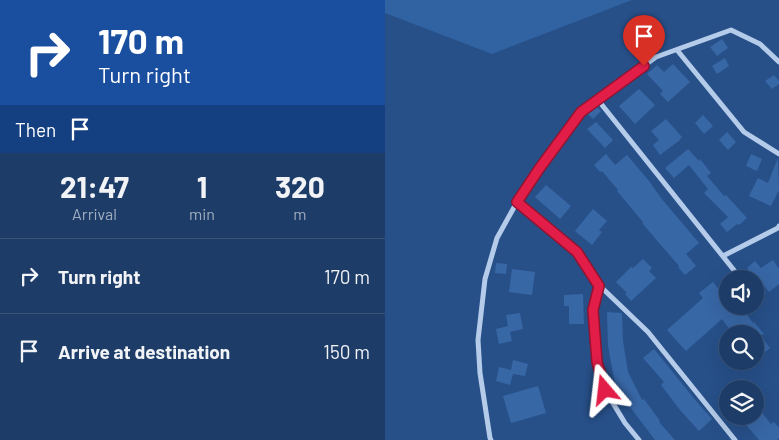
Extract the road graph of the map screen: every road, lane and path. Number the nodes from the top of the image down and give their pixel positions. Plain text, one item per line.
1 (677, 50) junction
2 (779, 62) edge
3 (598, 100) junction
4 (779, 154) edge
5 (517, 202) junction
6 (779, 226) edge
7 (723, 256) junction
8 (734, 270) edge
9 (599, 286) junction
10 (491, 440) edge
11 (639, 440) edge
12 (735, 440) edge

1 - 2 street
1 - 3 street
1 - 4 street
3 - 5 street
3 - 7 street
5 - 9 street
5 - 10 street
6 - 7 street
7 - 8 street
9 - 11 street
9 - 12 street

